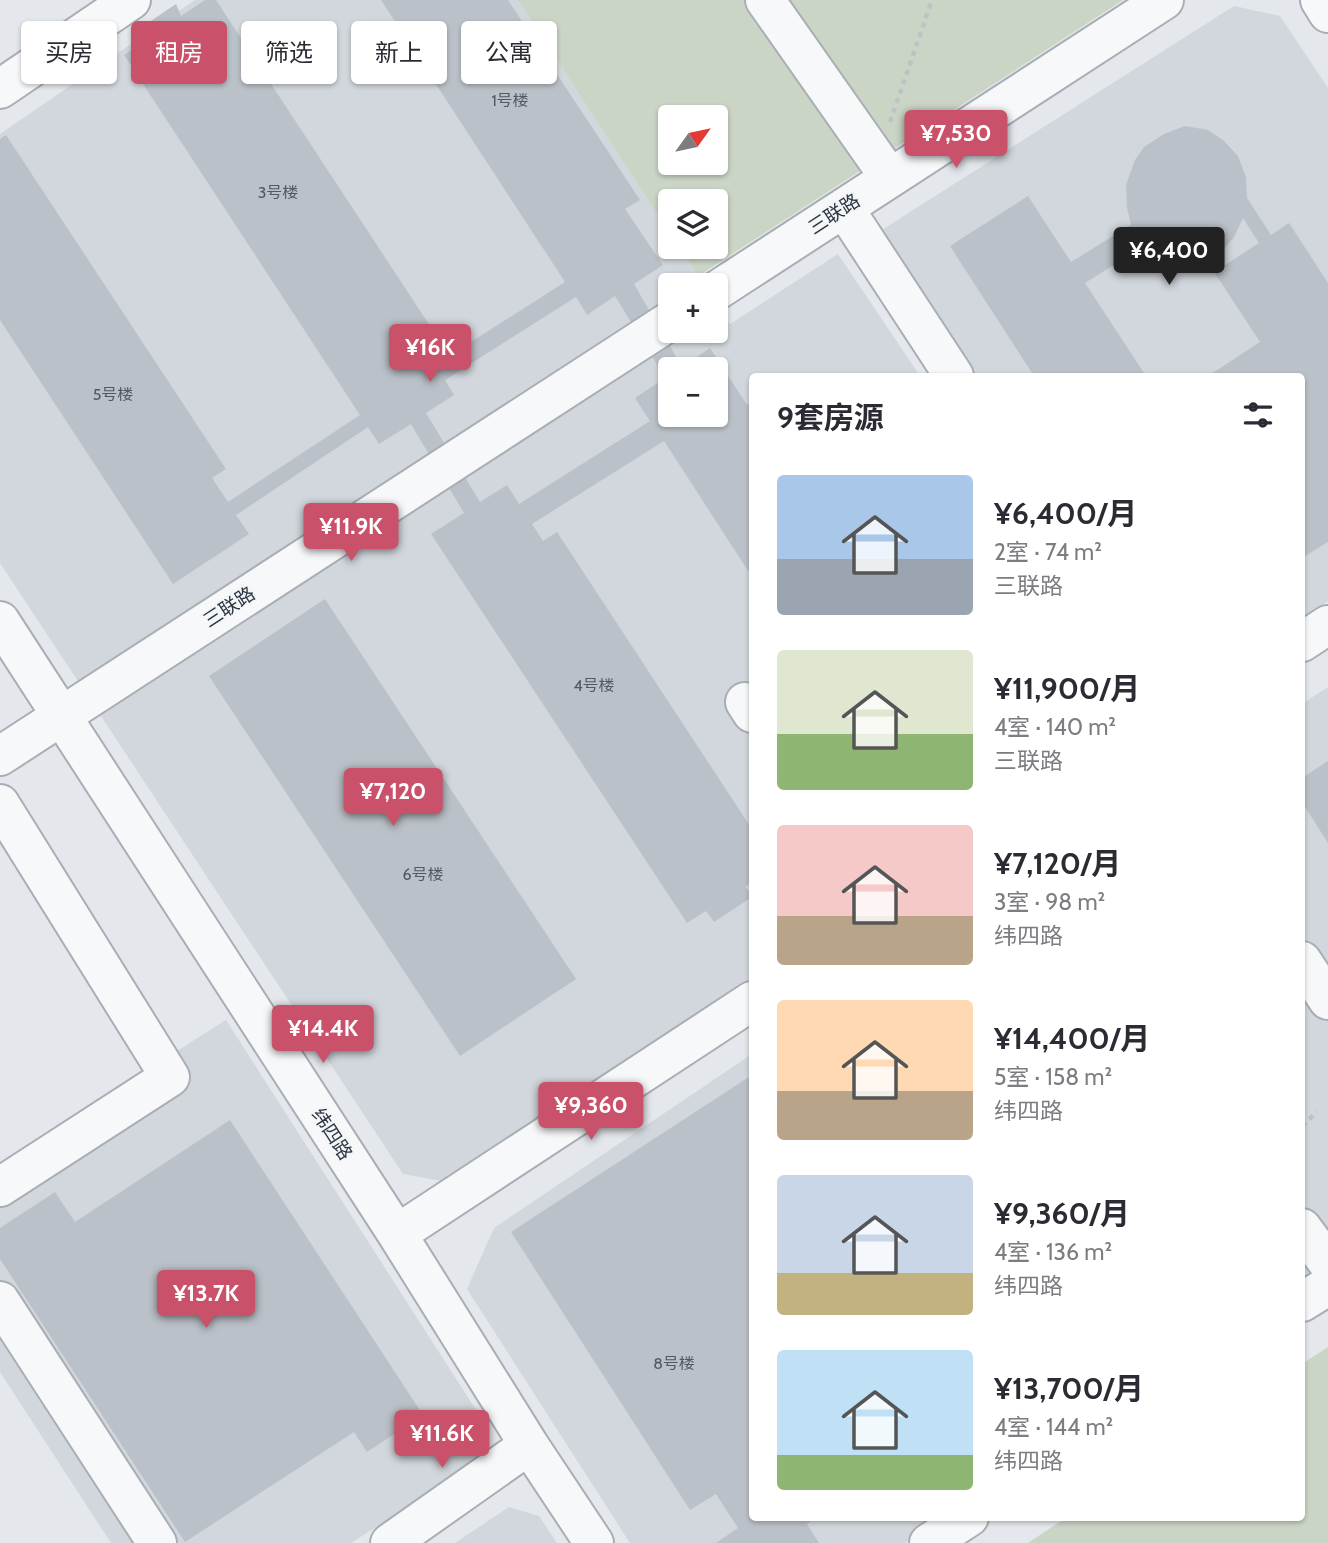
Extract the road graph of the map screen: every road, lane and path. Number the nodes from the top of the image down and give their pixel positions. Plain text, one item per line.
1 (131, 0) edge
2 (765, 0) edge
3 (932, 0) edge
4 (1164, 0) edge
5 (1320, 0) edge
6 (1328, 13) edge
7 (0, 89) edge
8 (889, 126) dead end
9 (890, 178) junction
10 (844, 208) junction
11 (728, 283) edge
12 (658, 328) edge
13 (952, 373) edge
14 (0, 621) edge
15 (1328, 625) edge
16 (1305, 640) edge
17 (62, 715) junction
18 (0, 756) edge
19 (0, 804) edge
20 (1305, 966) edge
21 (1328, 1000) edge
22 (749, 1003) edge
23 (1317, 1112) dead end
24 (1305, 1123) edge
25 (0, 1187) edge
26 (1305, 1232) edge
27 (397, 1234) junction
28 (1328, 1263) edge
29 (1328, 1286) edge
30 (1305, 1300) edge
31 (0, 1301) edge
32 (528, 1444) junction
33 (963, 1521) edge
34 (157, 1543) edge
35 (390, 1543) edge
36 (594, 1543) edge
37 (929, 1543) edge

1 - 7 street
2 - 9 street
3 - 8 path
4 - 9 street, 三联路
5 - 6 street
9 - 10 street, 三联路
10 - 11 street, 三联路
10 - 13 street
12 - 17 street, 三联路
14 - 17 street, 纬四路
15 - 16 street
17 - 18 street, 三联路
17 - 27 street, 纬四路
19 - 25 street
20 - 21 street
22 - 27 street
23 - 24 path
26 - 28 street
27 - 32 street, 纬四路
29 - 30 street
31 - 34 street
32 - 35 street
32 - 36 street, 纬四路
33 - 37 street

